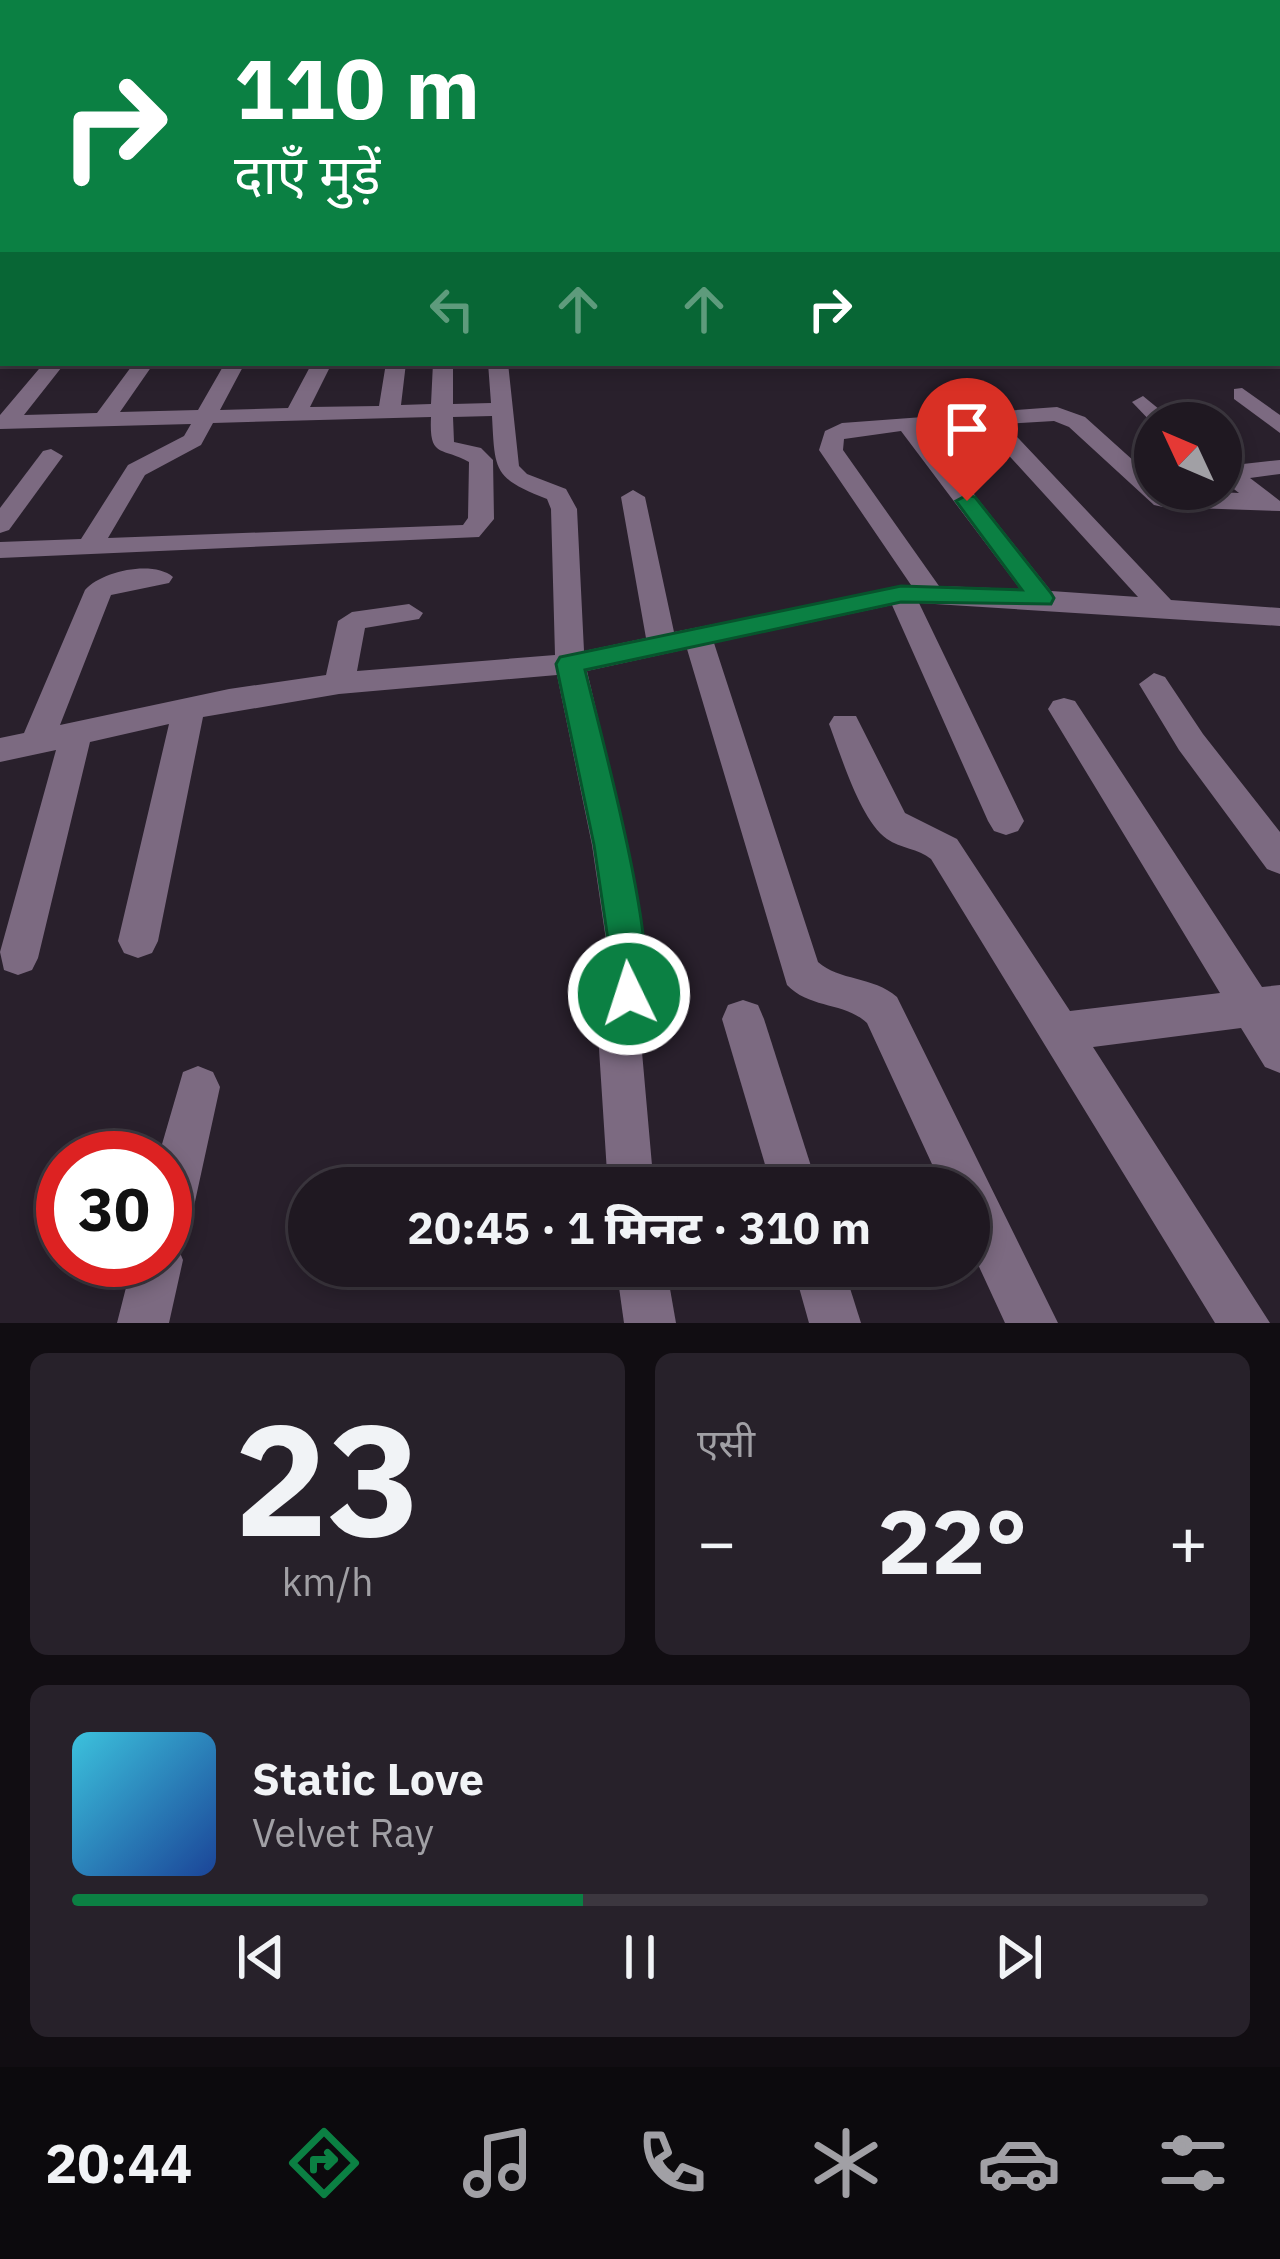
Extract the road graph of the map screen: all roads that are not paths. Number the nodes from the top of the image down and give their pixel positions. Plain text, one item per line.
1 (52, 366) edge
2 (142, 366) edge
3 (233, 366) edge
4 (320, 366) edge
5 (396, 366) edge
6 (443, 366) edge
7 (498, 366) edge
8 (1242, 394) dead end
9 (500, 409) junction
10 (389, 410) junction
11 (443, 410) junction
12 (296, 412) junction
13 (206, 413) junction
14 (104, 418) junction
15 (987, 418) junction
16 (3, 422) edge
17 (907, 424) junction
18 (1280, 426) edge
19 (51, 457) dead end
20 (1280, 467) edge
21 (1242, 469) edge
22 (1242, 483) edge
23 (634, 496) dead end
24 (1272, 507) edge
25 (2, 547) edge
26 (89, 548) junction
27 (160, 577) dead end
28 (915, 592) junction
29 (1042, 598) junction
30 (1163, 608) junction
31 (409, 613) dead end
32 (1275, 625) edge
33 (679, 637) junction
34 (570, 664) junction
35 (339, 683) junction
36 (1154, 684) dead end
37 (189, 707) junction
38 (1064, 709) dead end
39 (844, 724) dead end
40 (77, 731) junction
41 (38, 739) junction
42 (0, 750) edge
43 (1006, 820) dead end
44 (1280, 859) edge
45 (138, 941) dead end
46 (19, 958) dead end
47 (1266, 1005) edge
48 (743, 1019) dead end
49 (1058, 1032) junction
50 (1280, 1052) edge
51 (198, 1087) dead end
52 (188, 1131) edge
53 (629, 1167) edge
54 (789, 1167) edge
55 (957, 1167) edge
56 (990, 1236) edge
57 (152, 1287) edge
58 (644, 1287) edge
59 (824, 1287) edge
60 (143, 1323) edge
61 (650, 1323) edge
62 (835, 1323) edge
63 (1032, 1323) edge
64 (1244, 1323) edge

1 - 16 street
2 - 14 street
3 - 13 street
4 - 12 street
5 - 10 street
6 - 11 street
7 - 9 street
8 - 18 street
9 - 11 street
9 - 34 street
10 - 11 street
10 - 12 street
11 - 26 street
12 - 13 street
13 - 14 street
13 - 26 street
14 - 16 street
15 - 17 street
15 - 24 street
15 - 30 street
17 - 28 street
17 - 29 street
19 - 25 street
20 - 21 street
22 - 24 street
23 - 33 street
25 - 26 street
27 - 41 street
28 - 29 street
28 - 33 street
28 - 43 street
29 - 30 street
30 - 32 street
31 - 35 street
33 - 34 street
33 - 55 street
34 - 35 street
34 - 53 street
35 - 37 street
36 - 44 street
37 - 40 street
37 - 45 street
38 - 47 street
39 - 49 street
40 - 41 street
40 - 46 street
41 - 42 street
47 - 49 street
47 - 50 street
48 - 54 street
49 - 64 street
51 - 52 street
56 - 63 street
57 - 60 street
58 - 61 street
59 - 62 street

